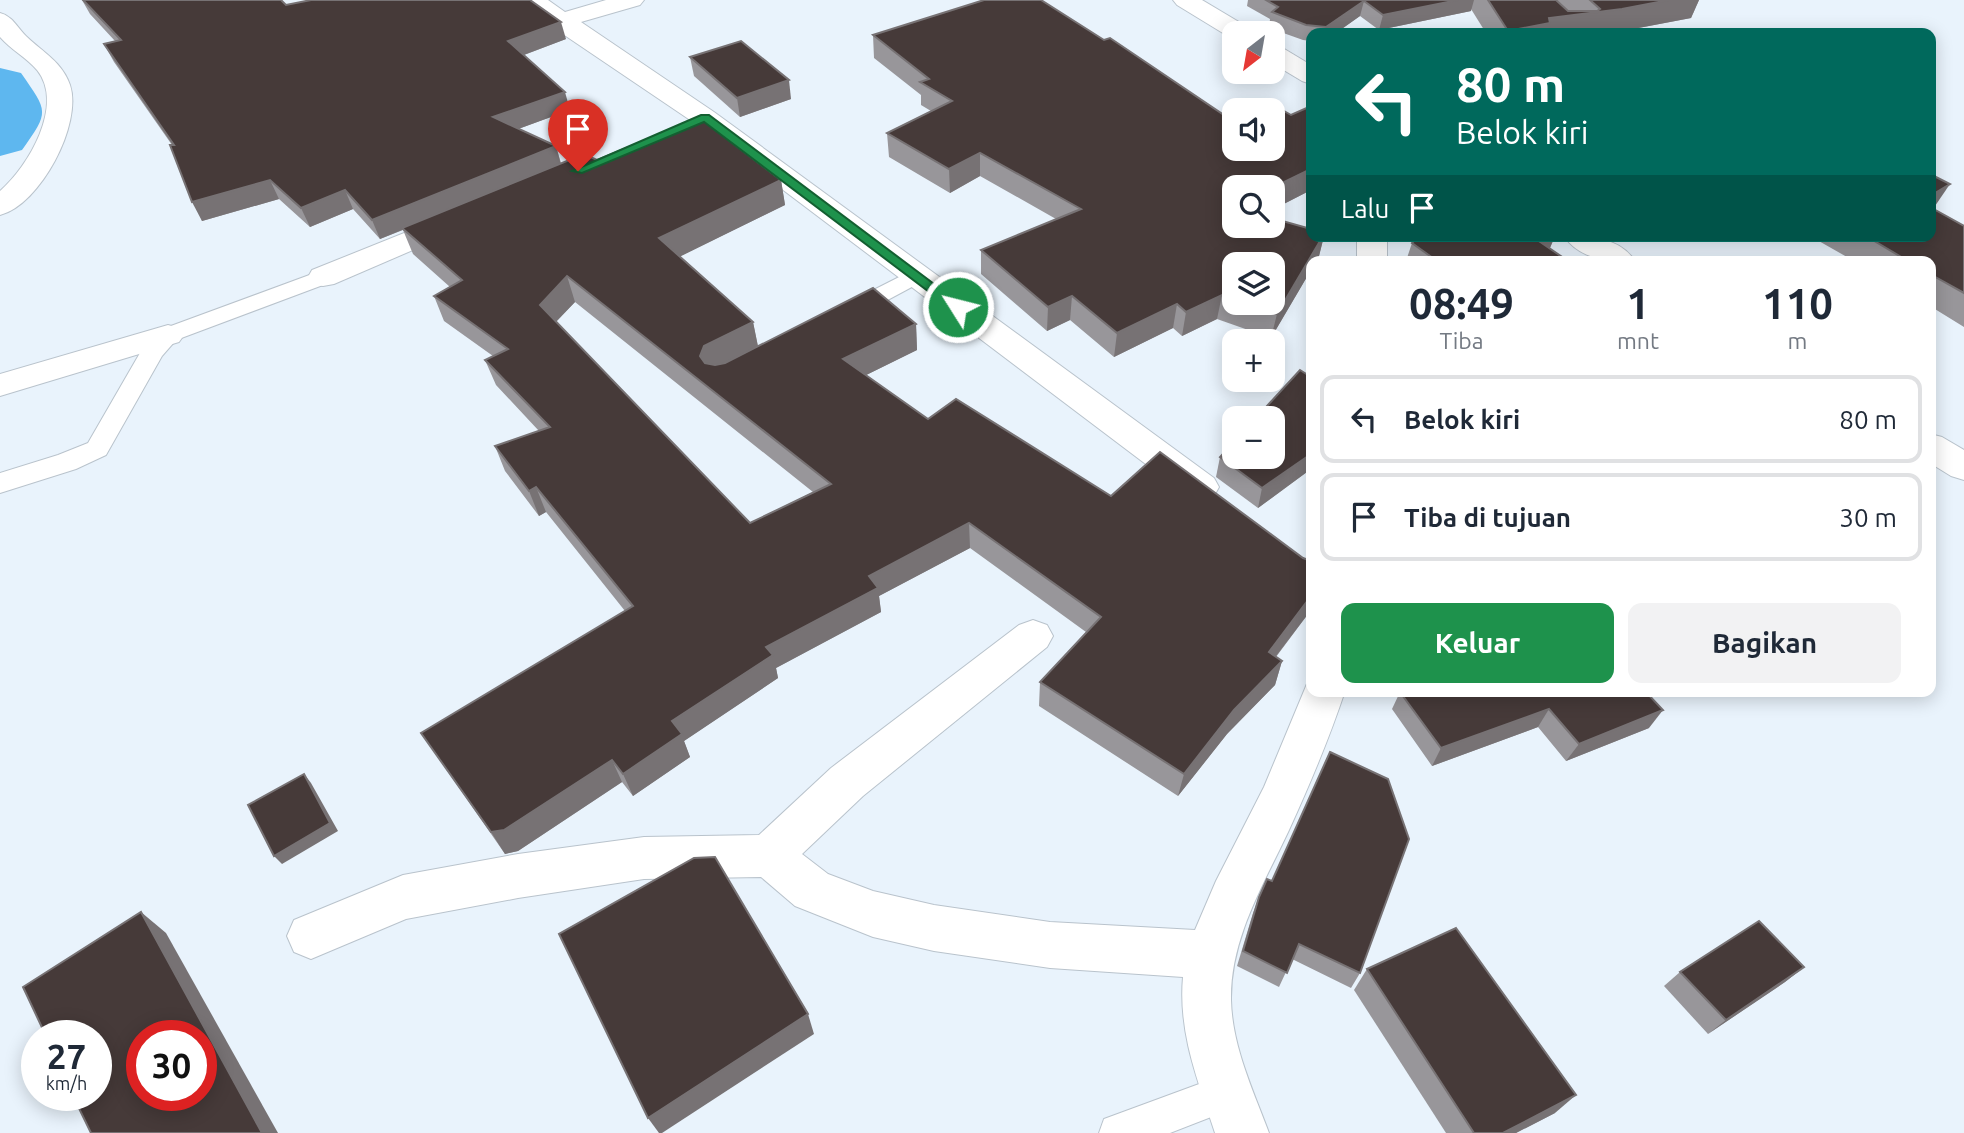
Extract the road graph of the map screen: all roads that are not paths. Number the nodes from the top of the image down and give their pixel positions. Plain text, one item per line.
1 (532, 0) edge
2 (632, 0) edge
3 (1185, 0) edge
4 (0, 20) edge
5 (560, 21) junction
6 (1222, 22) edge
7 (1285, 60) edge
8 (1306, 73) edge
9 (0, 206) edge
10 (476, 213) edge
11 (1589, 242) edge
12 (1612, 256) edge
13 (915, 276) junction
14 (323, 277) joint
15 (830, 321) edge
16 (168, 335) junction
17 (0, 385) edge
18 (1936, 450) edge
19 (1964, 467) edge
20 (0, 483) edge
21 (1226, 505) edge
22 (1032, 636) dead end
23 (1322, 697) edge
24 (769, 856) junction
25 (312, 936) dead end
26 (1212, 955) junction
27 (1235, 1112) edge
28 (1118, 1133) edge

1 - 5 main road
2 - 5 main road
3 - 6 main road
4 - 9 main road
5 - 13 main road
7 - 8 main road
10 - 14 main road
11 - 12 main road
13 - 15 lane
13 - 21 main road
14 - 16 lane
16 - 17 main road
16 - 20 lane
18 - 19 main road
22 - 24 main road
23 - 26 main road
24 - 25 main road
24 - 26 main road
26 - 27 main road
27 - 28 lane

